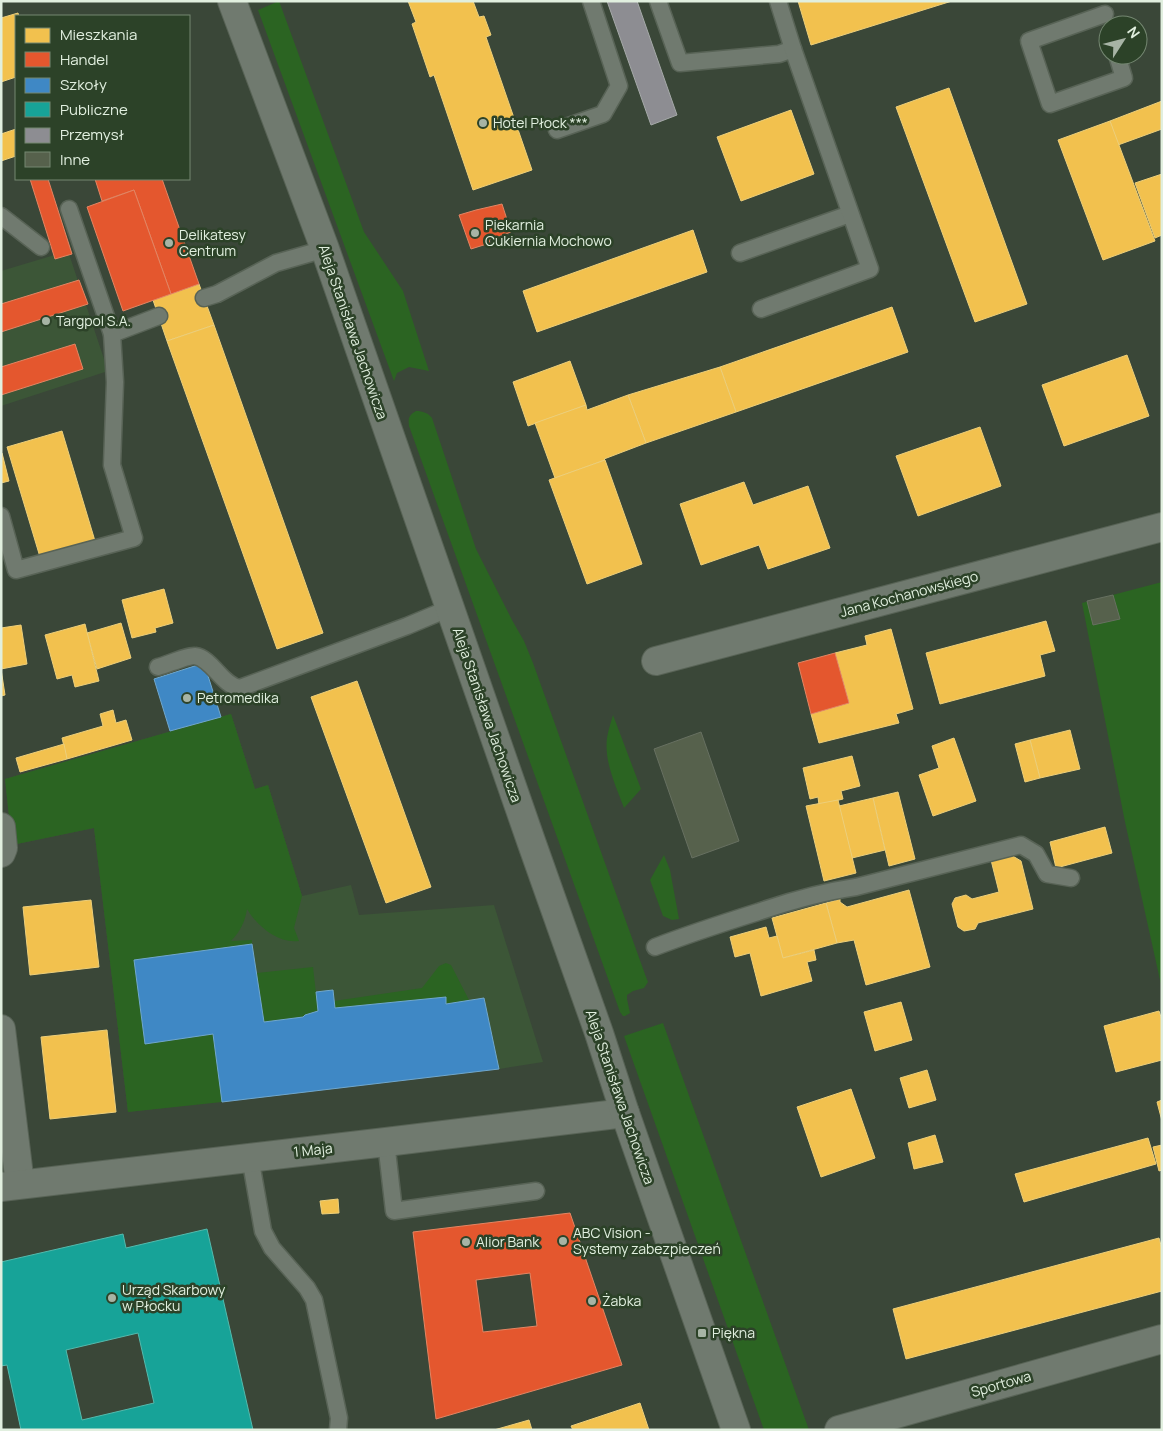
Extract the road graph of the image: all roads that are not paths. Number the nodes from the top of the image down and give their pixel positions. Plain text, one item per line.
1 (232, 1) edge
2 (591, 1) edge
3 (658, 1) edge
4 (778, 1) edge
5 (1098, 15) edge
6 (793, 49) junction
7 (1120, 65) edge
8 (557, 130) dead end
9 (69, 210) dead end
10 (850, 214) junction
11 (1, 216) edge
12 (41, 247) dead end
13 (325, 249) junction
14 (740, 253) dead end
15 (204, 298) dead end
16 (761, 309) dead end
17 (159, 316) dead end
18 (112, 334) junction
19 (1, 516) edge
20 (1162, 527) edge
21 (450, 608) junction
22 (656, 661) dead end
23 (158, 667) dead end
24 (1, 827) edge
25 (1, 853) edge
26 (1071, 878) dead end
27 (655, 947) dead end
28 (1, 1029) edge
29 (625, 1113) junction
30 (386, 1142) junction
31 (250, 1157) junction
32 (11, 1185) edge
33 (536, 1191) dead end
34 (1162, 1339) edge
35 (338, 1430) edge
36 (736, 1430) edge
37 (839, 1430) edge

1 - 13 street, Aleja Stanisława Jachowicza
2 - 8 lane
3 - 6 lane
4 - 6 lane
5 - 7 lane
6 - 10 lane
9 - 18 lane
10 - 14 lane
10 - 16 lane
11 - 12 lane
13 - 15 lane
13 - 21 street, Aleja Stanisława Jachowicza
17 - 18 lane
18 - 19 lane
20 - 22 street, Jana Kochanowskiego
21 - 23 lane
21 - 29 street, Aleja Stanisława Jachowicza
24 - 25 street
26 - 27 lane
28 - 32 street
29 - 30 street, 1 Maja
29 - 36 street, Aleja Stanisława Jachowicza
30 - 31 street, 1 Maja
30 - 33 lane
31 - 32 street, 1 Maja
31 - 35 lane
34 - 37 street, Sportowa

